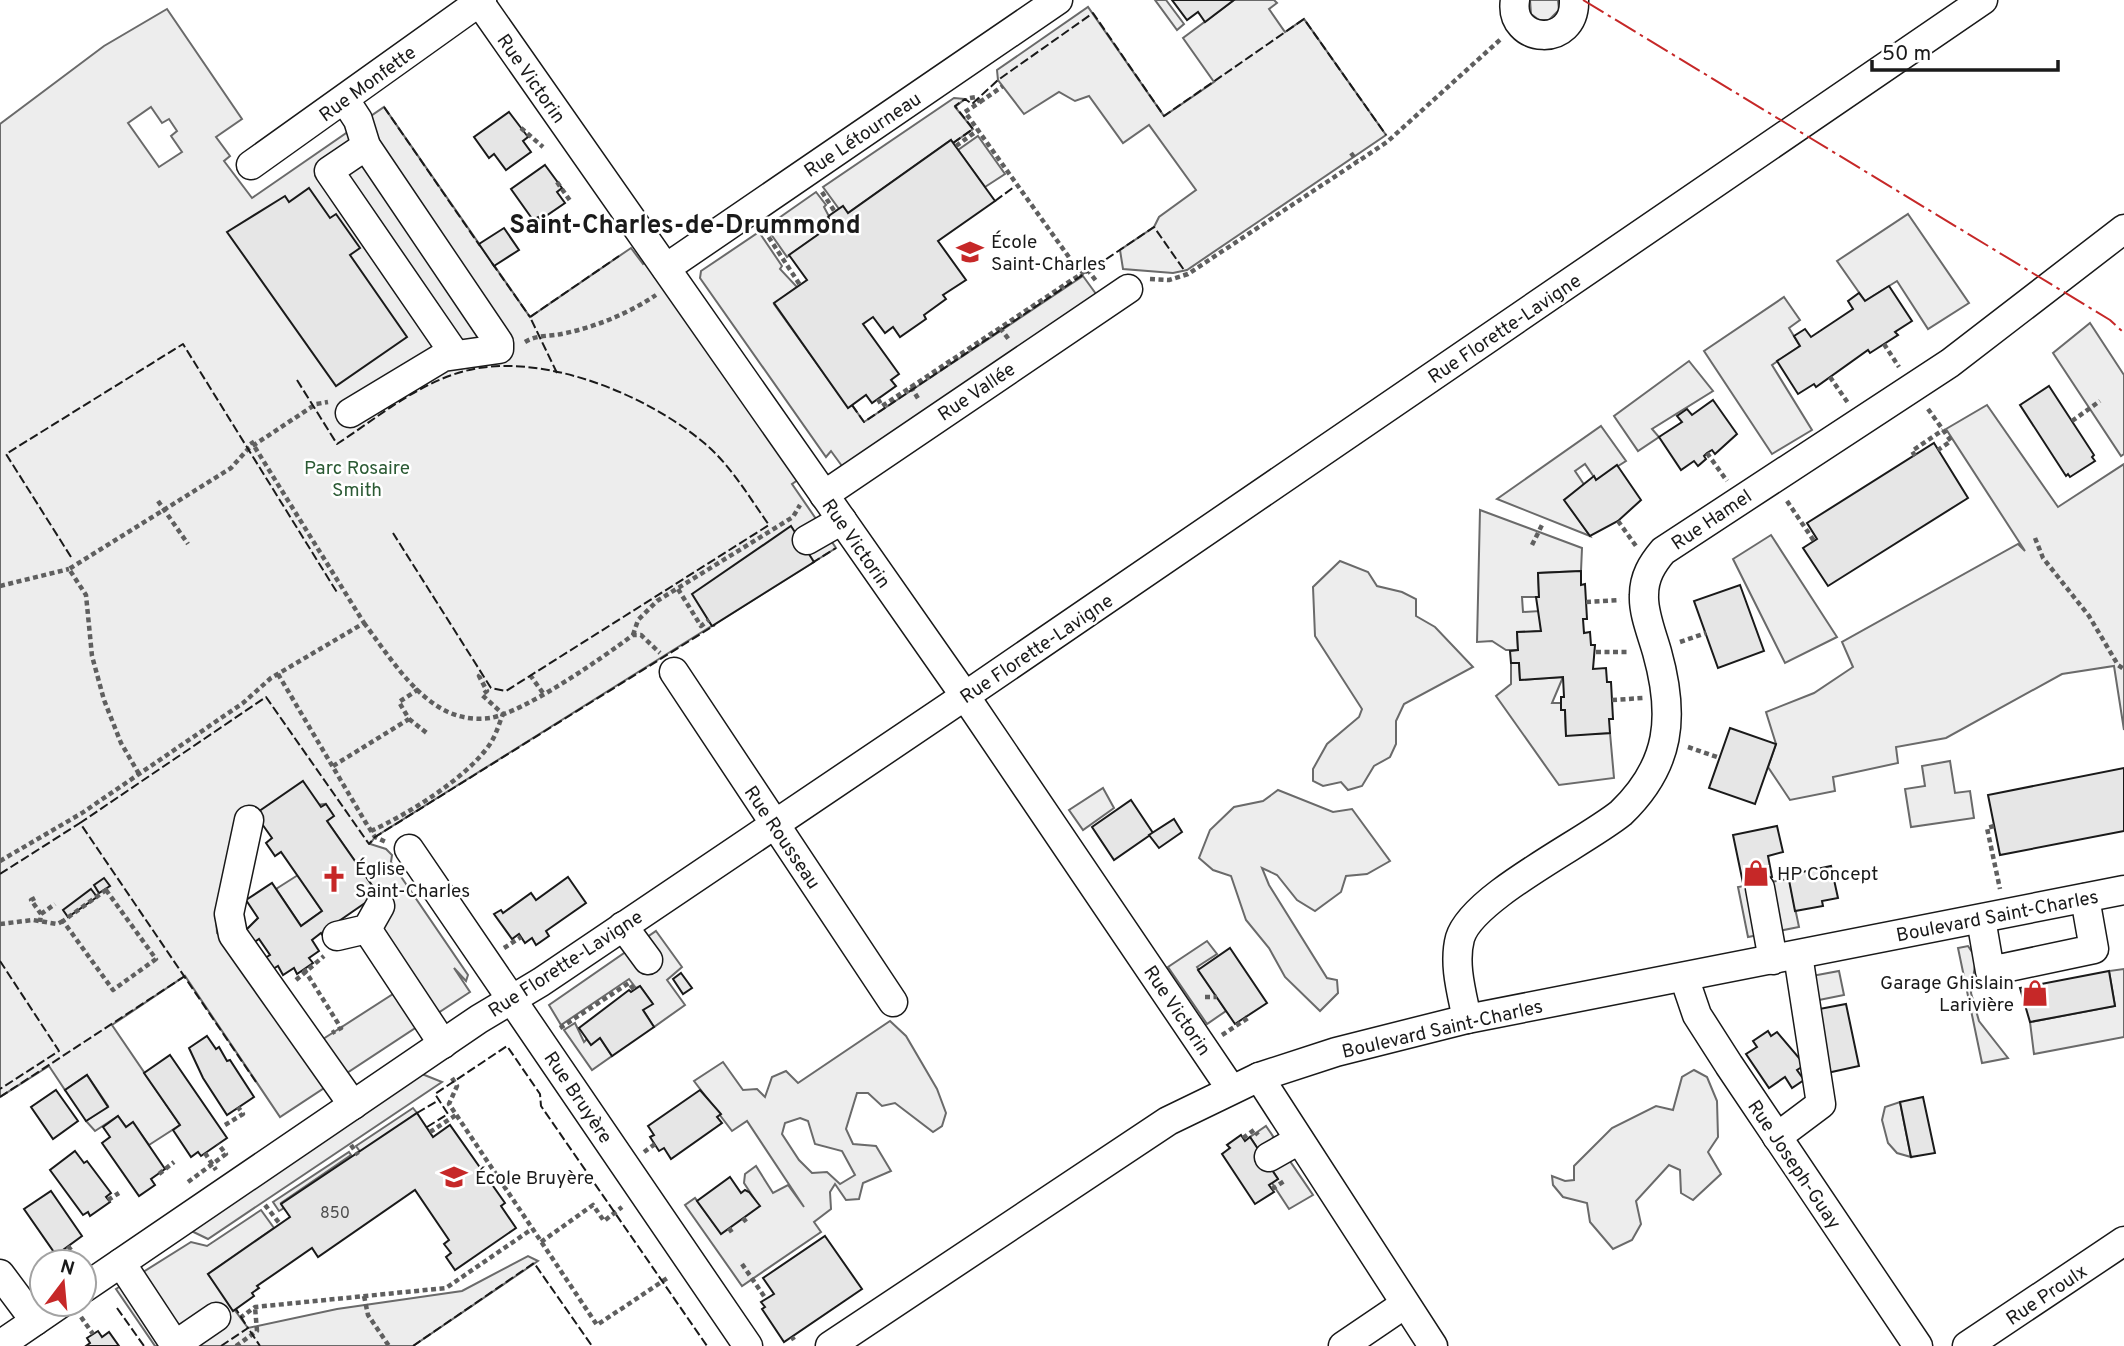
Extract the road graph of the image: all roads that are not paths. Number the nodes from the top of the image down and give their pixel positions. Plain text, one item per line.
1 (1058, 0) edge
2 (1515, 0) edge
3 (1574, 0) edge
4 (1983, 0) edge
5 (480, 1) edge
6 (345, 100) junction
7 (366, 146) junction
8 (251, 165) dead end
9 (2124, 229) edge
10 (666, 268) junction
11 (1119, 295) road end
12 (454, 353) junction
13 (350, 413) dead end
14 (813, 497) junction
15 (842, 520) junction
16 (807, 540) dead end
17 (674, 672) road end
18 (965, 696) junction
19 (249, 820) dead end
20 (775, 823) junction
21 (400, 847) road end
22 (1760, 888) dead end
23 (2124, 890) edge
24 (2085, 898) junction
25 (1981, 919) junction
26 (623, 926) junction
27 (335, 941) road end
28 (1786, 957) junction
29 (648, 960) dead end
30 (1684, 977) junction
31 (512, 999) junction
32 (893, 1002) dead end
33 (1467, 1019) junction
34 (443, 1044) junction
35 (1259, 1077) junction
36 (1231, 1089) junction
37 (353, 1105) junction
38 (1777, 1137) junction
39 (1299, 1140) junction
40 (1263, 1145) road end
41 (2124, 1241) edge
42 (121, 1263) junction
43 (0, 1273) edge
44 (98, 1278) edge
45 (1405, 1304) junction
46 (216, 1317) road end
47 (39, 1318) edge
48 (35, 1321) junction
49 (0, 1345) edge
50 (748, 1346) edge
51 (830, 1346) edge
52 (1343, 1346) edge
53 (1433, 1346) edge
54 (1918, 1346) edge
55 (1967, 1346) edge

1 - 10 street, Rue Létourneau
2 - 3 street
4 - 18 street, Rue Florette-Lavigne
5 - 6 street, Rue Monfette
5 - 10 street, Rue Victorin
6 - 7 street
6 - 8 street, Rue Monfette
7 - 12 street
7 - 12 street
9 - 33 street, Rue Hamel
10 - 14 street, Rue Victorin
11 - 14 street, Rue Vallée
12 - 13 street
14 - 15 street, Rue Victorin
15 - 16 street
15 - 18 street, Rue Victorin
17 - 20 street, Rue Rousseau
18 - 20 street, Rue Florette-Lavigne
18 - 36 street, Rue Victorin
19 - 37 street
20 - 26 street, Rue Florette-Lavigne
20 - 32 street, Rue Rousseau
21 - 31 street, Rue Bruyère
22 - 28 street
23 - 24 street, Boulevard Saint-Charles
24 - 25 street, Boulevard Saint-Charles
24 - 25 street
25 - 28 street, Boulevard Saint-Charles
26 - 29 street
26 - 31 street, Rue Florette-Lavigne
27 - 34 street
28 - 30 street, Boulevard Saint-Charles
28 - 38 street
30 - 33 street, Boulevard Saint-Charles
30 - 38 street, Rue Joseph-Guay
31 - 34 street, Rue Florette-Lavigne
31 - 50 street, Rue Bruyère
33 - 35 street, Boulevard Saint-Charles
34 - 37 street, Rue Florette-Lavigne
35 - 36 street, Boulevard Saint-Charles
35 - 39 street
36 - 51 street, Boulevard Saint-Charles
37 - 42 street, Rue Florette-Lavigne
38 - 54 street, Rue Joseph-Guay
39 - 40 street
39 - 45 street
41 - 55 street, Rue Proulx
42 - 44 street, Rue Florette-Lavigne
42 - 46 street
43 - 48 street
45 - 52 street
45 - 53 street
47 - 48 street
48 - 49 street

